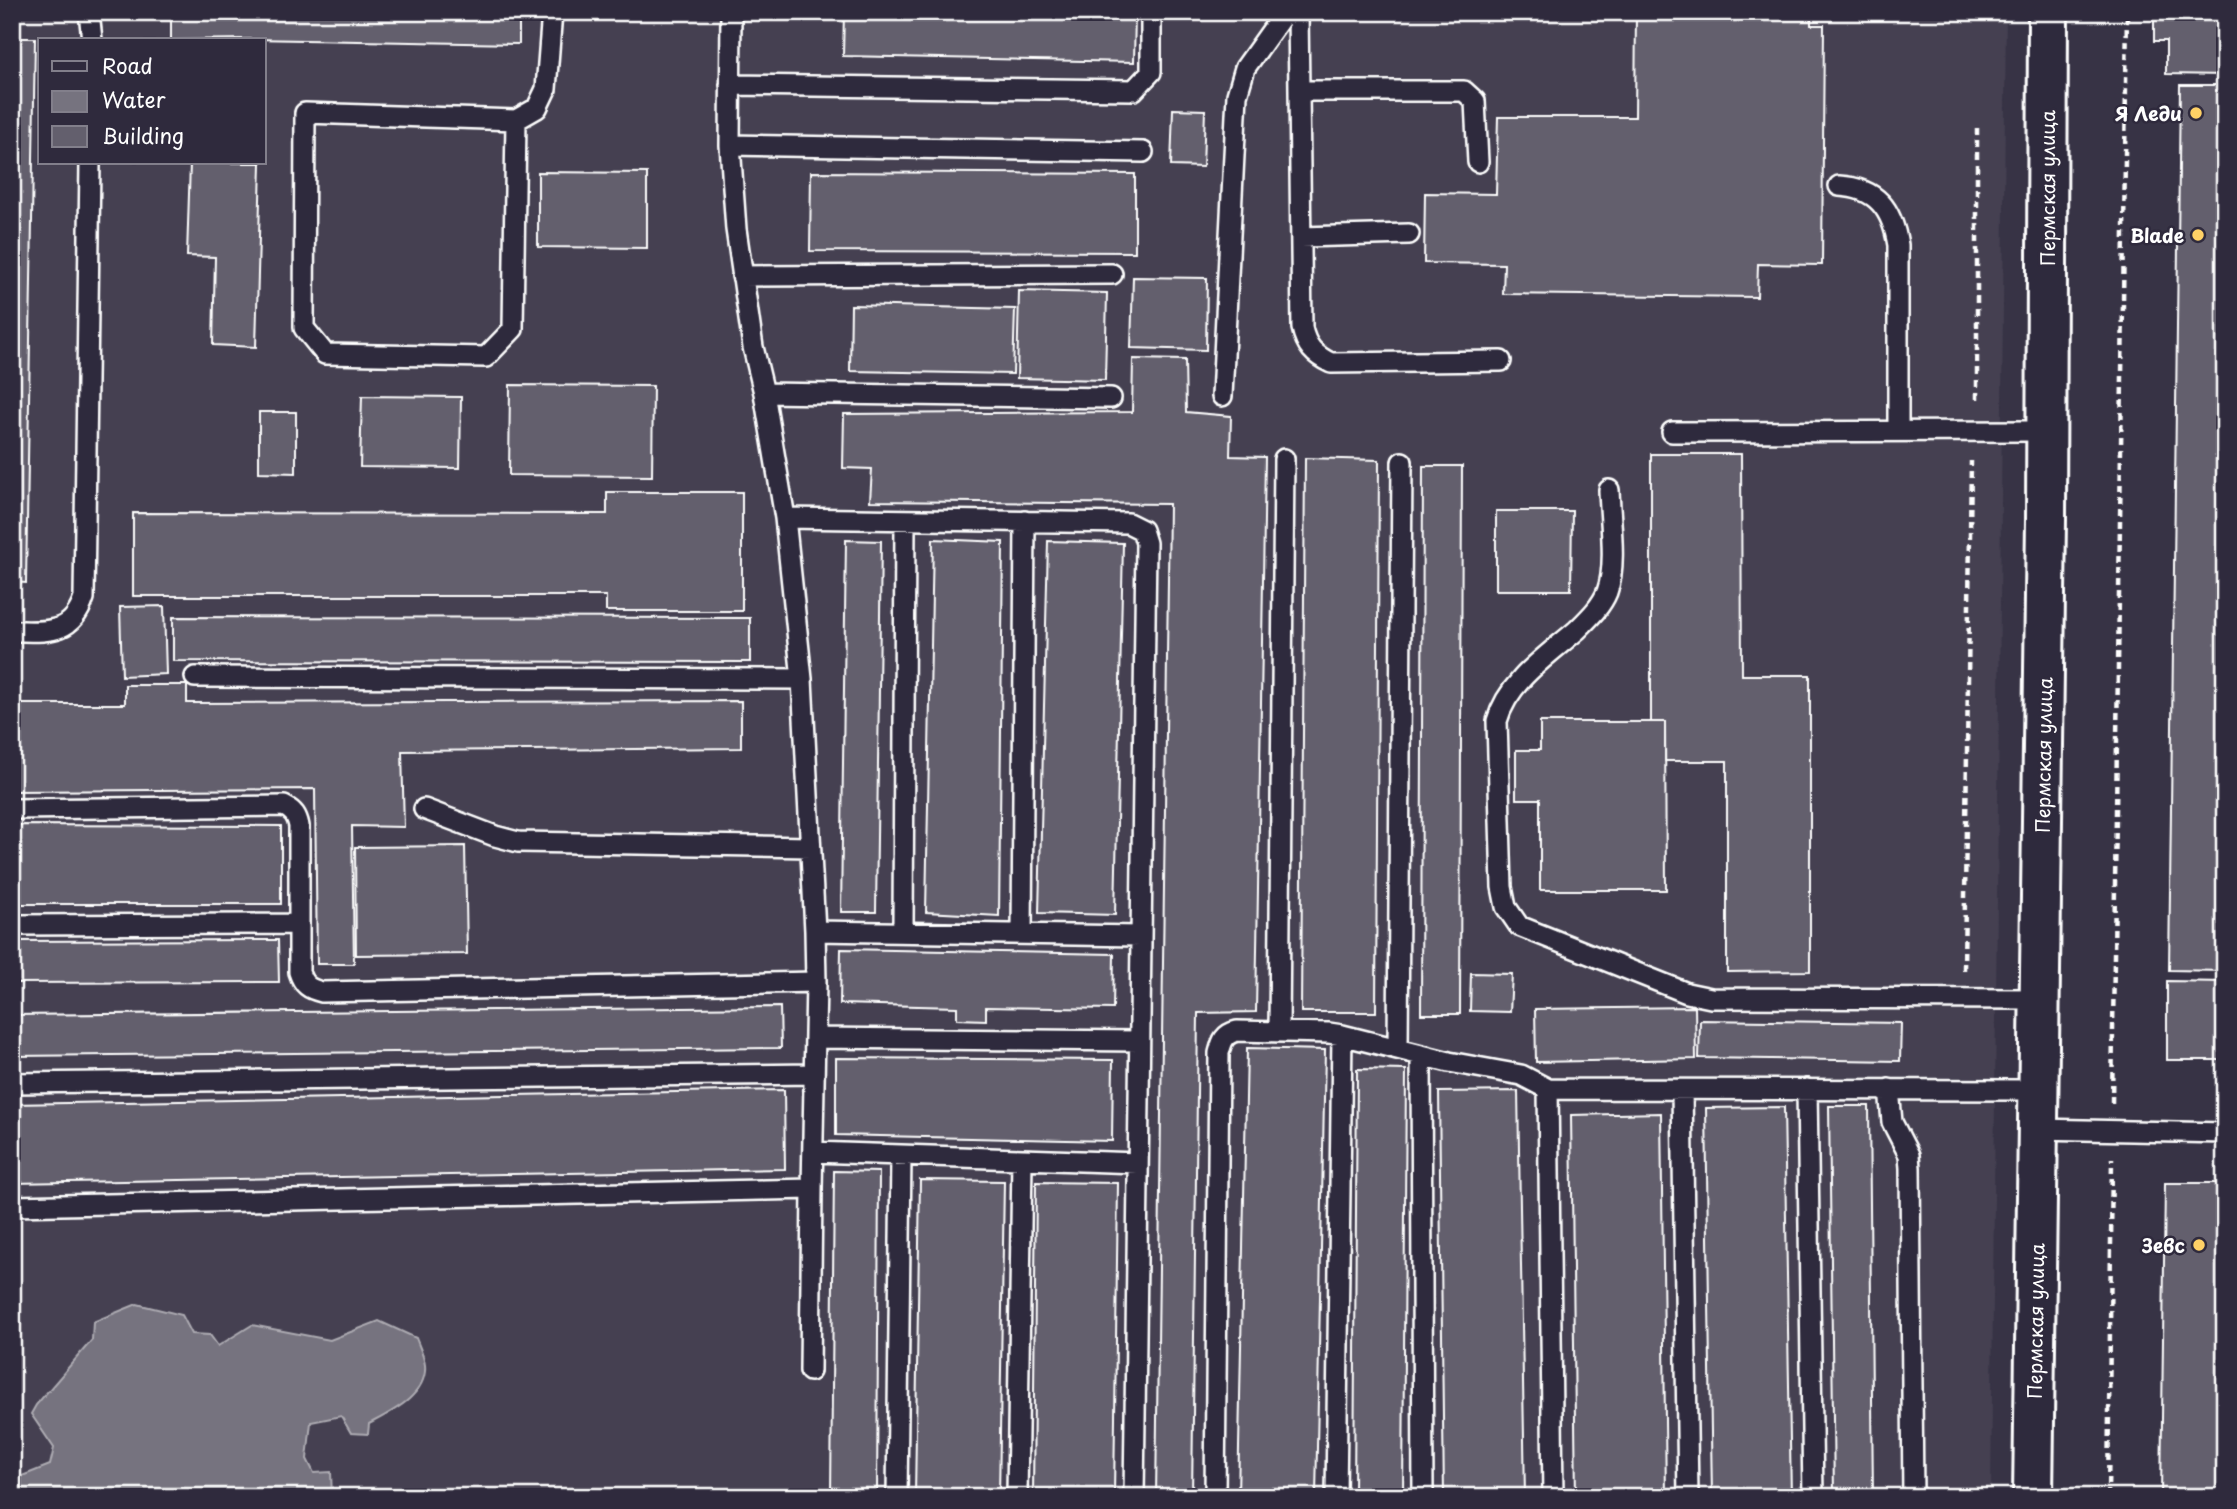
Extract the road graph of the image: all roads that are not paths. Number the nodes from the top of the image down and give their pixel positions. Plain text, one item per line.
1 (89, 12) edge
2 (552, 12) edge
3 (731, 12) edge
4 (1151, 12) edge
5 (1285, 12) edge
6 (1298, 12) edge
7 (2048, 12) edge
8 (92, 38) edge
9 (730, 85) junction
10 (1299, 91) junction
11 (516, 120) junction
12 (730, 145) junction
13 (1143, 152) dead end
14 (1478, 162) dead end
15 (90, 164) edge
16 (1839, 186) dead end
17 (1409, 234) dead end
18 (1301, 237) junction
19 (1112, 274) dead end
20 (742, 276) junction
21 (1502, 361) dead end
22 (764, 393) junction
23 (1222, 396) dead end
24 (1111, 398) dead end
25 (1898, 431) junction
26 (2046, 431) junction
27 (1672, 432) dead end
28 (1284, 459) dead end
29 (1402, 462) dead end
30 (1609, 490) dead end
31 (785, 518) junction
32 (905, 520) junction
33 (1025, 521) junction
34 (12, 631) edge
35 (195, 677) dead end
36 (802, 679) junction
37 (12, 809) edge
38 (424, 810) dead end
39 (810, 847) junction
40 (298, 924) junction
41 (12, 925) edge
42 (814, 932) junction
43 (902, 932) junction
44 (1021, 934) junction
45 (1140, 936) junction
46 (816, 982) junction
47 (2039, 999) junction
48 (1279, 1032) junction
49 (1342, 1035) junction
50 (815, 1038) junction
51 (1139, 1041) junction
52 (1398, 1049) junction
53 (1422, 1055) junction
54 (814, 1074) junction
55 (12, 1083) edge
56 (1548, 1089) junction
57 (1807, 1089) junction
58 (1889, 1089) junction
59 (1682, 1090) junction
60 (2038, 1090) junction
61 (2037, 1129) junction
62 (2225, 1133) edge
63 (813, 1152) junction
64 (901, 1155) junction
65 (1022, 1159) junction
66 (1138, 1163) junction
67 (812, 1189) junction
68 (12, 1206) edge
69 (810, 1371) dead end
70 (897, 1497) edge
71 (1017, 1497) edge
72 (1134, 1497) edge
73 (1215, 1497) edge
74 (1336, 1497) edge
75 (1423, 1497) edge
76 (1553, 1497) edge
77 (1688, 1497) edge
78 (1814, 1497) edge
79 (1913, 1497) edge
80 (2032, 1497) edge

1 - 8 lane
2 - 11 lane
3 - 9 lane
4 - 9 lane
5 - 23 lane
6 - 10 lane
7 - 26 street, Пермская улица
9 - 12 lane
10 - 14 lane
10 - 18 lane
11 - 11 lane
12 - 13 lane
12 - 20 lane
15 - 34 lane
16 - 25 lane
17 - 18 lane
18 - 21 lane
19 - 20 lane
20 - 22 lane
22 - 24 lane
22 - 31 lane
25 - 26 lane
25 - 27 lane
26 - 47 street, Пермская улица
28 - 48 lane
29 - 52 lane
30 - 47 lane
31 - 32 lane
31 - 36 lane
32 - 33 lane
32 - 43 lane
33 - 44 lane
33 - 45 lane
35 - 36 lane
36 - 39 lane
37 - 40 lane
38 - 39 lane
39 - 42 lane
40 - 41 lane
40 - 46 lane
42 - 43 lane
42 - 46 lane
43 - 44 lane
44 - 45 lane
45 - 51 lane
46 - 50 lane
47 - 60 street, Пермская улица
48 - 49 lane
48 - 73 lane
49 - 52 lane
49 - 74 lane
50 - 51 lane
50 - 54 lane
51 - 66 lane
52 - 53 lane
53 - 56 lane
53 - 75 lane
54 - 55 lane
54 - 63 lane
56 - 59 lane
56 - 76 lane
57 - 58 lane
57 - 59 lane
57 - 78 lane
58 - 60 lane
58 - 79 lane
59 - 77 lane
60 - 61 street, Пермская улица
61 - 62 lane
61 - 80 street, Пермская улица
63 - 64 lane
63 - 67 lane
64 - 65 lane
64 - 70 lane
65 - 66 lane
65 - 71 lane
66 - 72 lane
67 - 68 lane
67 - 69 lane

